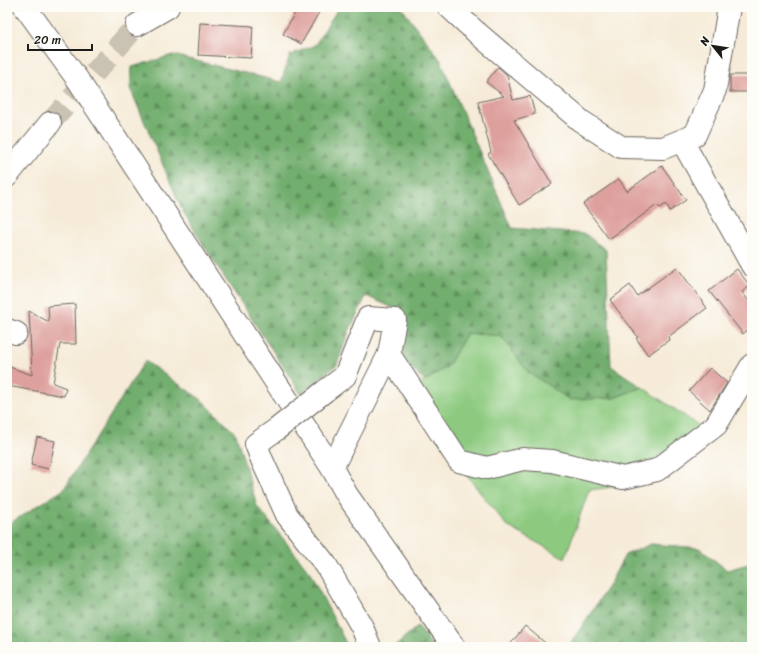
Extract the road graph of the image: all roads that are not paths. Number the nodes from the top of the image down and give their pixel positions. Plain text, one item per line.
1 (25, 7) edge
2 (168, 7) edge
3 (449, 7) edge
4 (729, 7) edge
5 (137, 25) tunnel mouth
6 (50, 123) tunnel mouth
7 (682, 141) junction
8 (7, 176) edge
9 (752, 265) edge
10 (389, 354) junction
11 (752, 365) edge
12 (332, 468) junction
13 (370, 647) edge
14 (454, 647) edge

1 - 12 street
2 - 5 street
3 - 7 street
4 - 7 street
6 - 8 street
7 - 9 street
10 - 11 street
10 - 12 street
10 - 13 street, bridge
12 - 14 street

